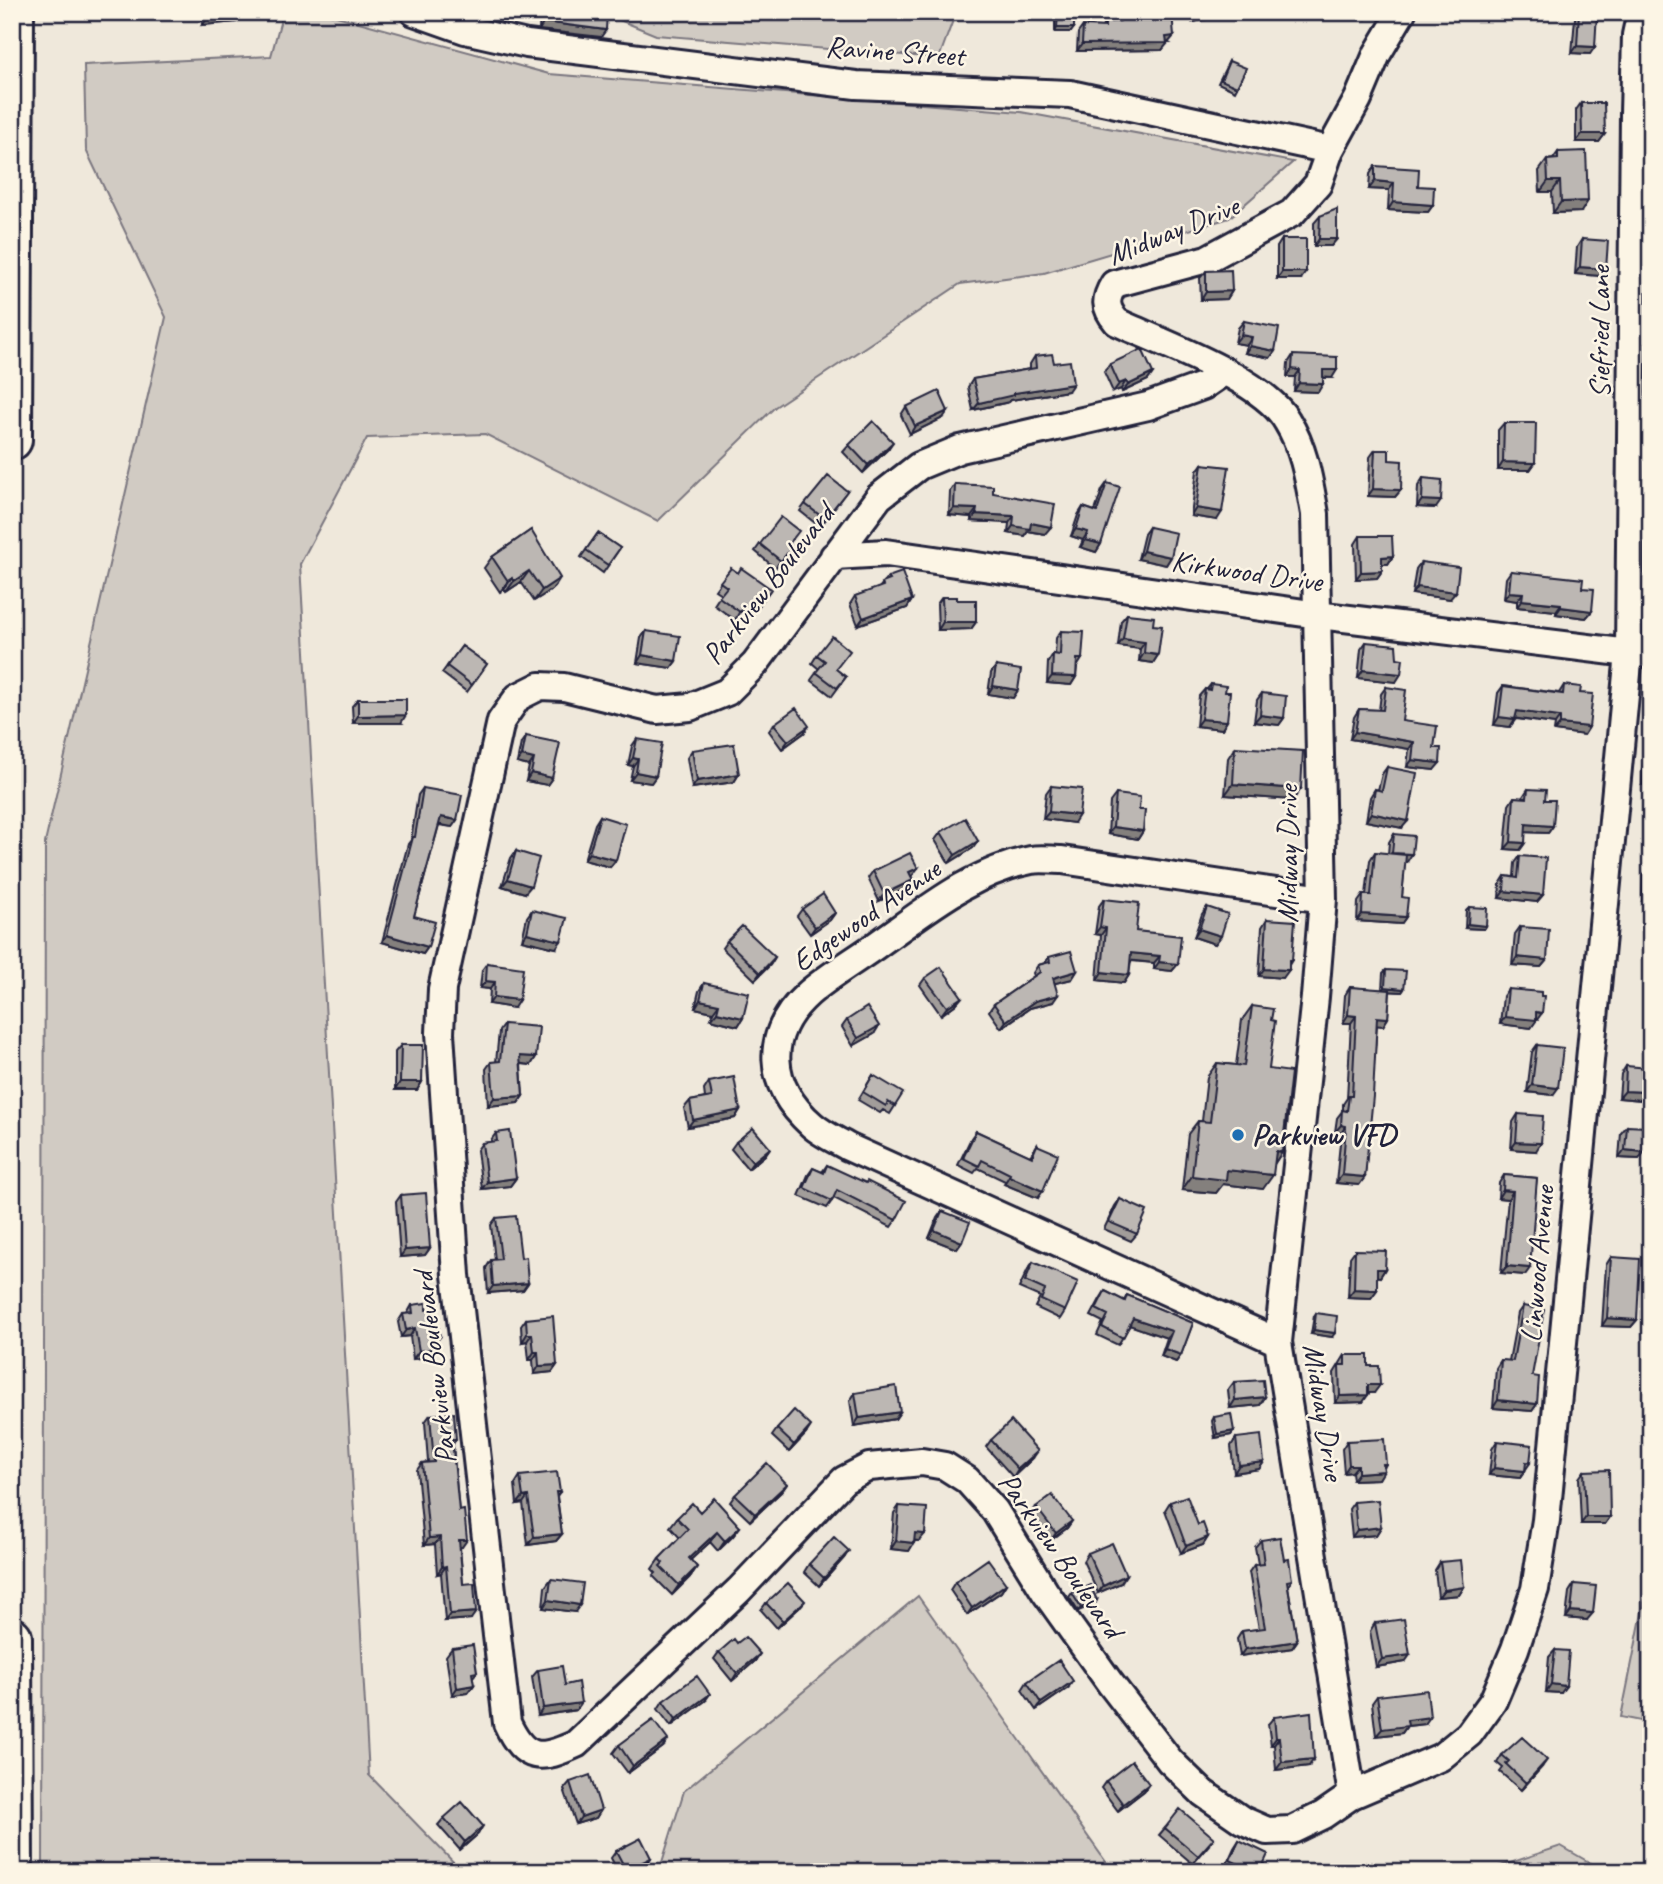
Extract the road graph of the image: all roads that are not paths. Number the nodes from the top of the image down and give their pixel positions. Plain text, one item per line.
1 (14, 12) edge
2 (414, 12) edge
3 (1402, 12) edge
4 (1641, 12) edge
5 (1330, 150) junction
6 (1225, 371) junction
7 (12, 440) edge
8 (834, 556) junction
9 (1318, 615) junction
10 (1640, 653) edge
11 (1323, 900) junction
12 (1278, 1342) junction
13 (12, 1637) edge
14 (1352, 1795) junction
15 (13, 1872) edge

1 - 7 highway
2 - 5 street, Ravine Street
3 - 5 street
4 - 10 street, Siefried Lane
5 - 6 street, Midway Drive
6 - 8 street, Parkview Boulevard
6 - 9 street, Midway Drive
8 - 9 street, Kirkwood Drive
8 - 14 street, Parkview Boulevard
9 - 10 street, Kirkwood Drive
9 - 11 street, Midway Drive
10 - 14 street, Linwood Avenue
11 - 12 street, Midway Drive
11 - 12 street, Edgewood Avenue
12 - 14 street, Midway Drive
13 - 15 highway

